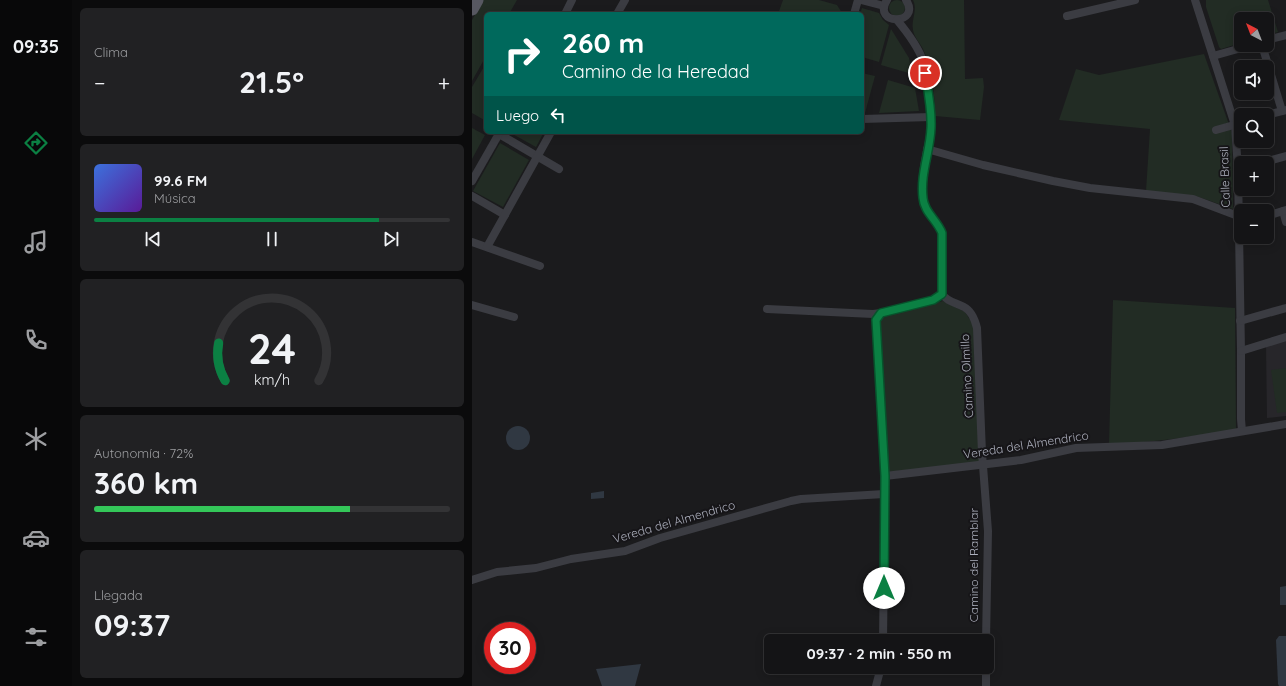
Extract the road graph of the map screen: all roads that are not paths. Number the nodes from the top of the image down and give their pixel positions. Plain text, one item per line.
1 (477, 0) edge
2 (572, 0) edge
3 (625, 0) edge
4 (860, 0) edge
5 (906, 0) edge
6 (1135, 0) edge
7 (1195, 0) edge
8 (886, 3) edge
9 (1102, 4) edge
10 (472, 9) edge
11 (566, 12) edge
12 (618, 12) edge
13 (855, 12) edge
14 (906, 15) junction
15 (1067, 16) dead end
16 (897, 20) junction
17 (907, 32) junction
18 (1286, 35) edge
19 (1274, 38) edge
20 (1234, 50) edge
21 (1264, 52) edge
22 (1213, 56) junction
23 (1284, 110) edge
24 (1234, 113) edge
25 (1274, 113) edge
26 (931, 117) junction
27 (864, 119) edge
28 (1234, 125) edge
29 (1216, 130) dead end
30 (498, 134) edge
31 (501, 134) edge
32 (550, 134) edge
33 (928, 149) junction
34 (538, 156) junction
35 (1286, 156) edge
36 (1274, 159) edge
37 (559, 169) dead end
38 (472, 181) edge
39 (472, 196) edge
40 (1284, 211) edge
41 (1274, 214) edge
42 (505, 215) junction
43 (1234, 219) edge
44 (1286, 222) edge
45 (472, 242) edge
46 (1239, 244) edge
47 (487, 247) junction
48 (540, 266) dead end
49 (942, 294) junction
50 (472, 305) edge
51 (1286, 308) edge
52 (767, 309) dead end
53 (881, 313) junction
54 (514, 317) dead end
55 (1240, 321) junction
56 (1286, 338) edge
57 (1241, 351) junction
58 (1286, 424) edge
59 (1242, 431) junction
60 (983, 465) junction
61 (885, 476) junction
62 (884, 494) junction
63 (472, 580) edge
64 (883, 634) edge
65 (986, 634) edge
66 (880, 674) edge
67 (986, 674) edge
68 (876, 686) edge
69 (986, 686) edge

1 - 10 main road
2 - 11 street
3 - 12 street
4 - 8 street
4 - 13 street
5 - 14 street
6 - 9 street
7 - 22 street, Calle Brasil
8 - 16 street
9 - 15 street
14 - 16 street
14 - 17 street
16 - 17 street
17 - 26 street
18 - 19 street
20 - 22 street
21 - 23 street
22 - 24 street, Calle Brasil
23 - 25 street
26 - 27 street
26 - 33 street
28 - 29 street
30 - 38 street
31 - 34 street
32 - 34 street
33 - 43 street
33 - 49 street
34 - 37 street
34 - 42 street
35 - 36 street
39 - 42 street
40 - 41 street
40 - 44 street
42 - 47 street
45 - 47 street
46 - 55 street, Calle Brasil
47 - 48 street
49 - 53 street
49 - 60 street, Camino Olmillo
50 - 54 street
51 - 55 street
52 - 53 street
53 - 61 street
55 - 57 street, Calle Brasil
56 - 57 street
57 - 59 street, Calle Brasil
58 - 59 street, Vereda del Almendrico
59 - 60 street, Vereda del Almendrico
60 - 61 street, Vereda del Almendrico
60 - 65 street, Camino del Ramblar
61 - 62 street
62 - 63 street, Vereda del Almendrico
62 - 64 street
66 - 68 street
67 - 69 street

